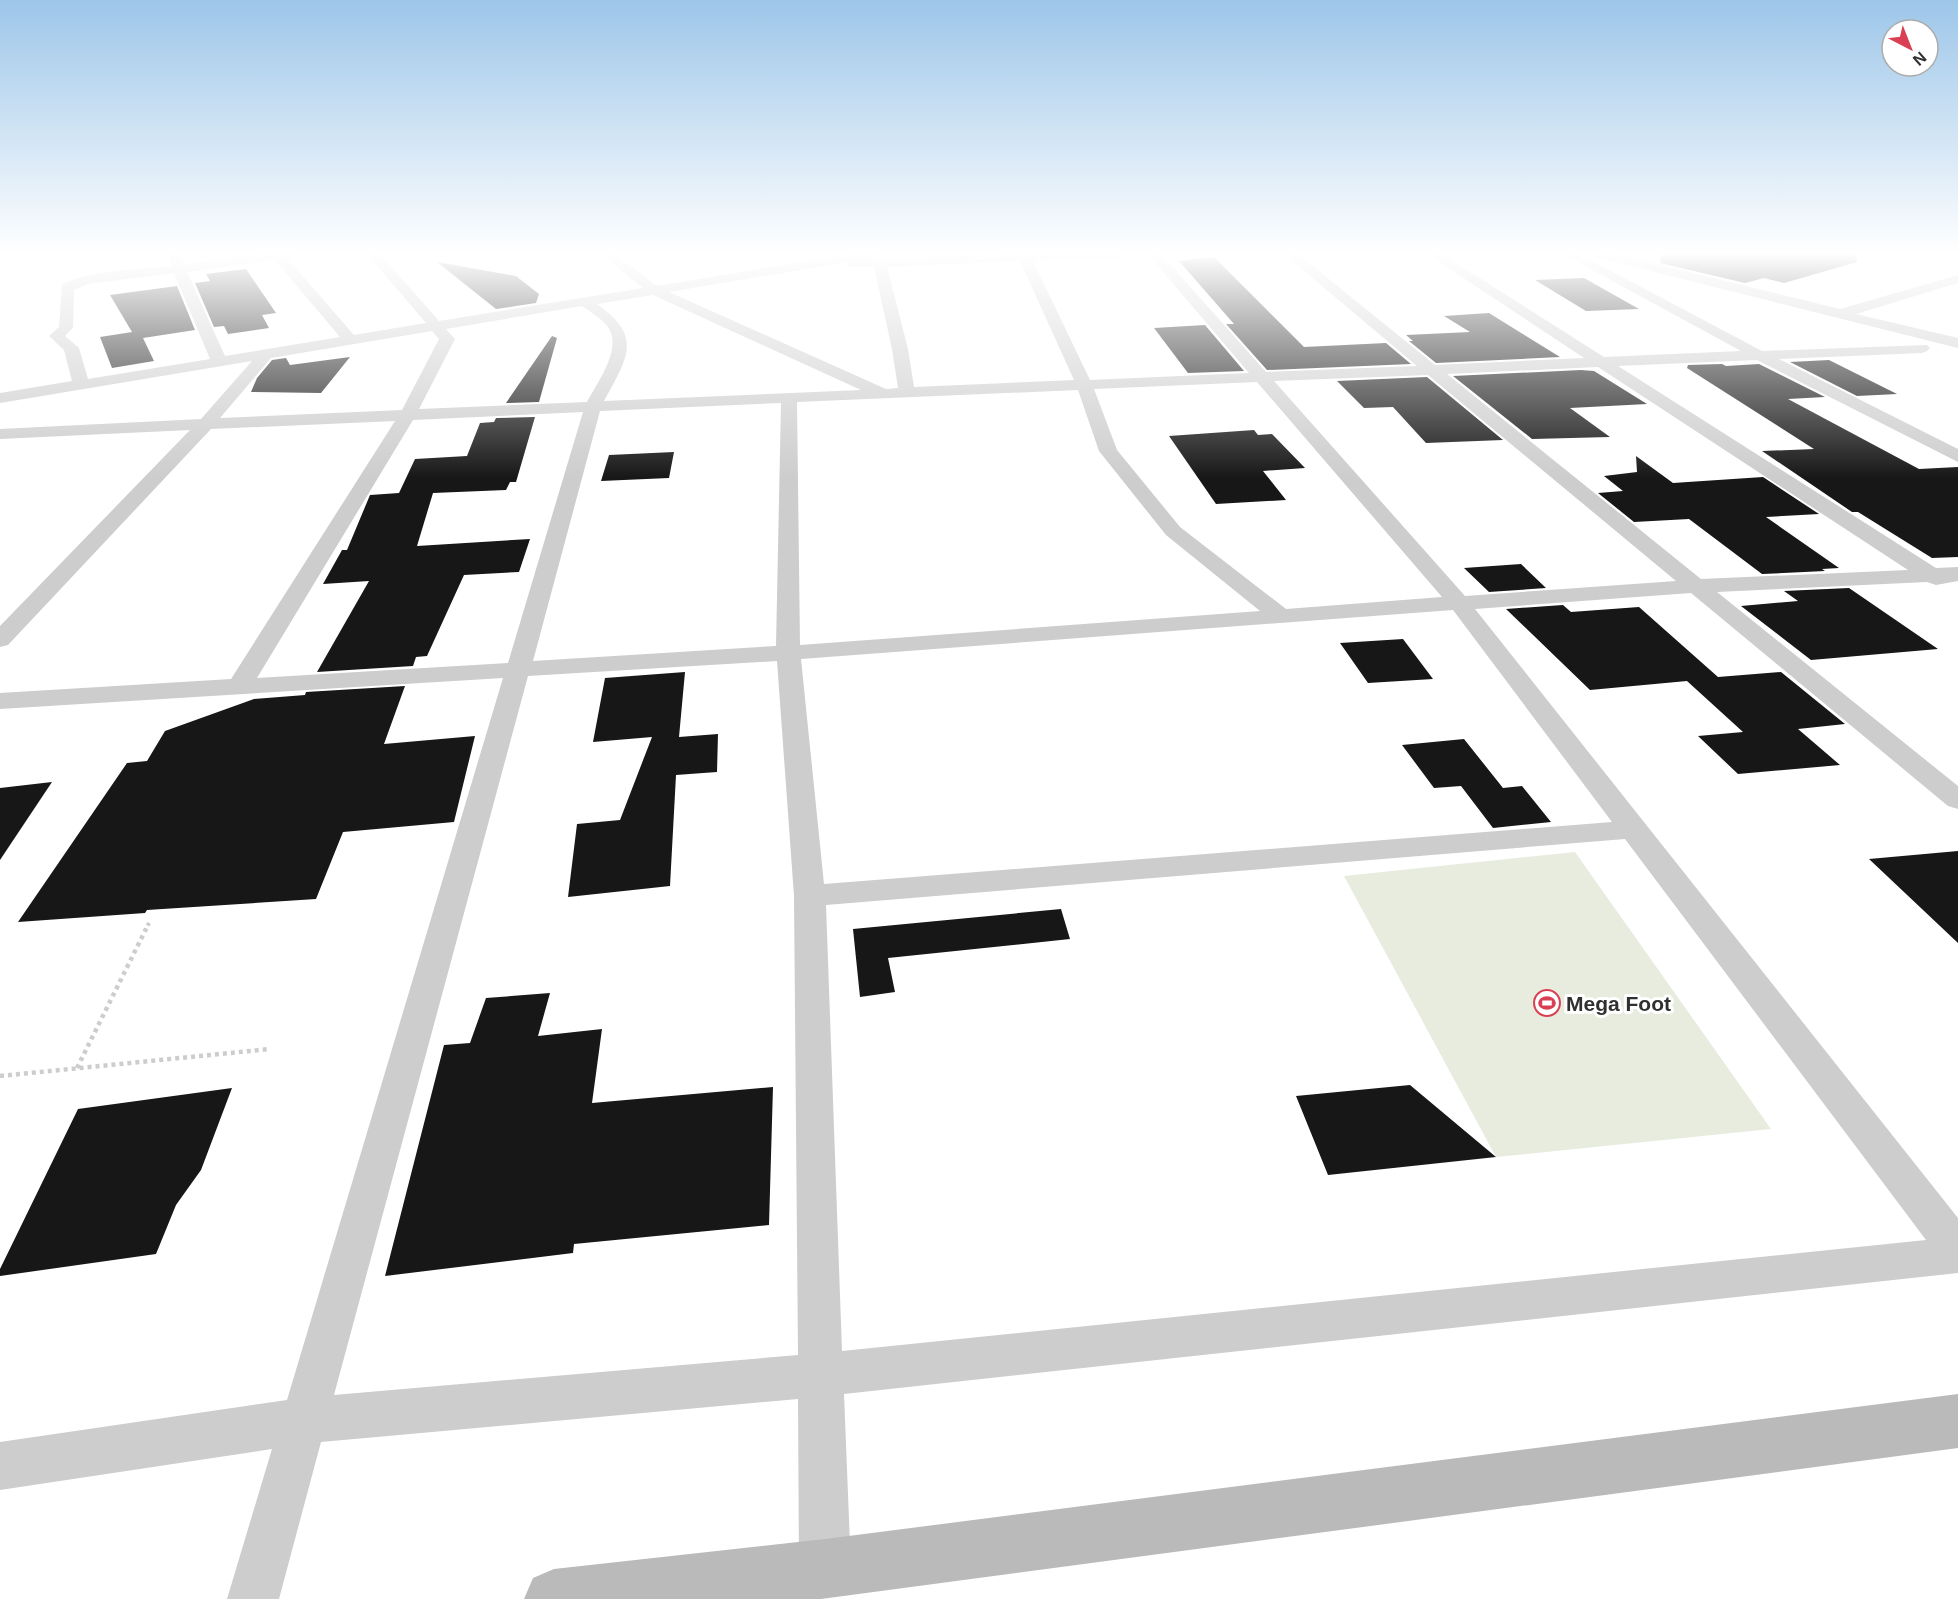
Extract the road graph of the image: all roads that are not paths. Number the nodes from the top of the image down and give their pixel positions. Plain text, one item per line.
1 (65, 329) edge
2 (205, 329) edge
3 (341, 329) edge
4 (416, 329) edge
5 (440, 329) edge
6 (618, 329) edge
7 (735, 329) edge
8 (895, 329) edge
9 (1058, 329) edge
10 (1219, 329) edge
11 (1382, 329) edge
12 (1550, 329) edge
13 (1709, 329) edge
14 (1888, 329) edge
15 (350, 340) junction
16 (1923, 341) junction
17 (1958, 343) edge
18 (267, 353) junction
19 (1759, 355) junction
20 (1940, 356) dead end
21 (219, 361) junction
22 (1603, 362) junction
23 (1433, 370) junction
24 (1262, 378) junction
25 (81, 384) junction
26 (1085, 386) junction
27 (40, 391) junction
28 (907, 394) junction
29 (888, 395) junction
30 (0, 398) edge
31 (789, 400) junction
32 (593, 405) junction
33 (408, 414) junction
34 (6, 423) edge
35 (206, 424) junction
36 (1958, 456) edge
37 (1958, 574) edge
38 (1932, 576) junction
39 (1695, 586) junction
40 (1958, 592) edge
41 (1459, 603) junction
42 (1281, 616) junction
43 (0, 640) edge
44 (788, 653) junction
45 (520, 670) junction
46 (239, 687) junction
47 (0, 701) edge
48 (1958, 800) edge
49 (1634, 829) junction
50 (810, 896) junction
51 (1958, 1250) edge
52 (1958, 1255) edge
53 (821, 1375) junction
54 (304, 1421) junction
55 (1958, 1421) edge
56 (0, 1466) edge
57 (825, 1569) junction
58 (253, 1599) edge
59 (554, 1599) edge

1 - 25 street
2 - 21 street
3 - 15 street
4 - 15 street
5 - 33 street
6 - 32 street
7 - 29 street
8 - 28 street
9 - 26 street
10 - 24 street
11 - 23 street
12 - 22 street
13 - 19 street
14 - 16 street
15 - 18 street
16 - 17 street
16 - 19 street
16 - 20 street
18 - 21 street
18 - 35 street
19 - 22 street
19 - 36 street
21 - 25 street
22 - 23 street
22 - 38 street
23 - 24 street
23 - 39 street
24 - 26 street
24 - 41 street
25 - 27 street
26 - 28 street
26 - 42 street
27 - 30 street
27 - 34 street
28 - 29 street
29 - 31 street
31 - 32 street
31 - 44 street
32 - 33 street
32 - 45 street
33 - 35 street
33 - 46 street
34 - 35 street
35 - 43 street
37 - 38 street
38 - 39 street
38 - 40 street
39 - 41 street
39 - 48 street
41 - 42 street
41 - 49 street
42 - 44 street
44 - 45 street
44 - 50 street
45 - 46 street
45 - 54 street
46 - 47 street
49 - 50 street
49 - 51 street
50 - 53 street
52 - 53 street
53 - 54 street
53 - 57 street
54 - 56 street
54 - 58 street
55 - 57 main road
57 - 59 main road

